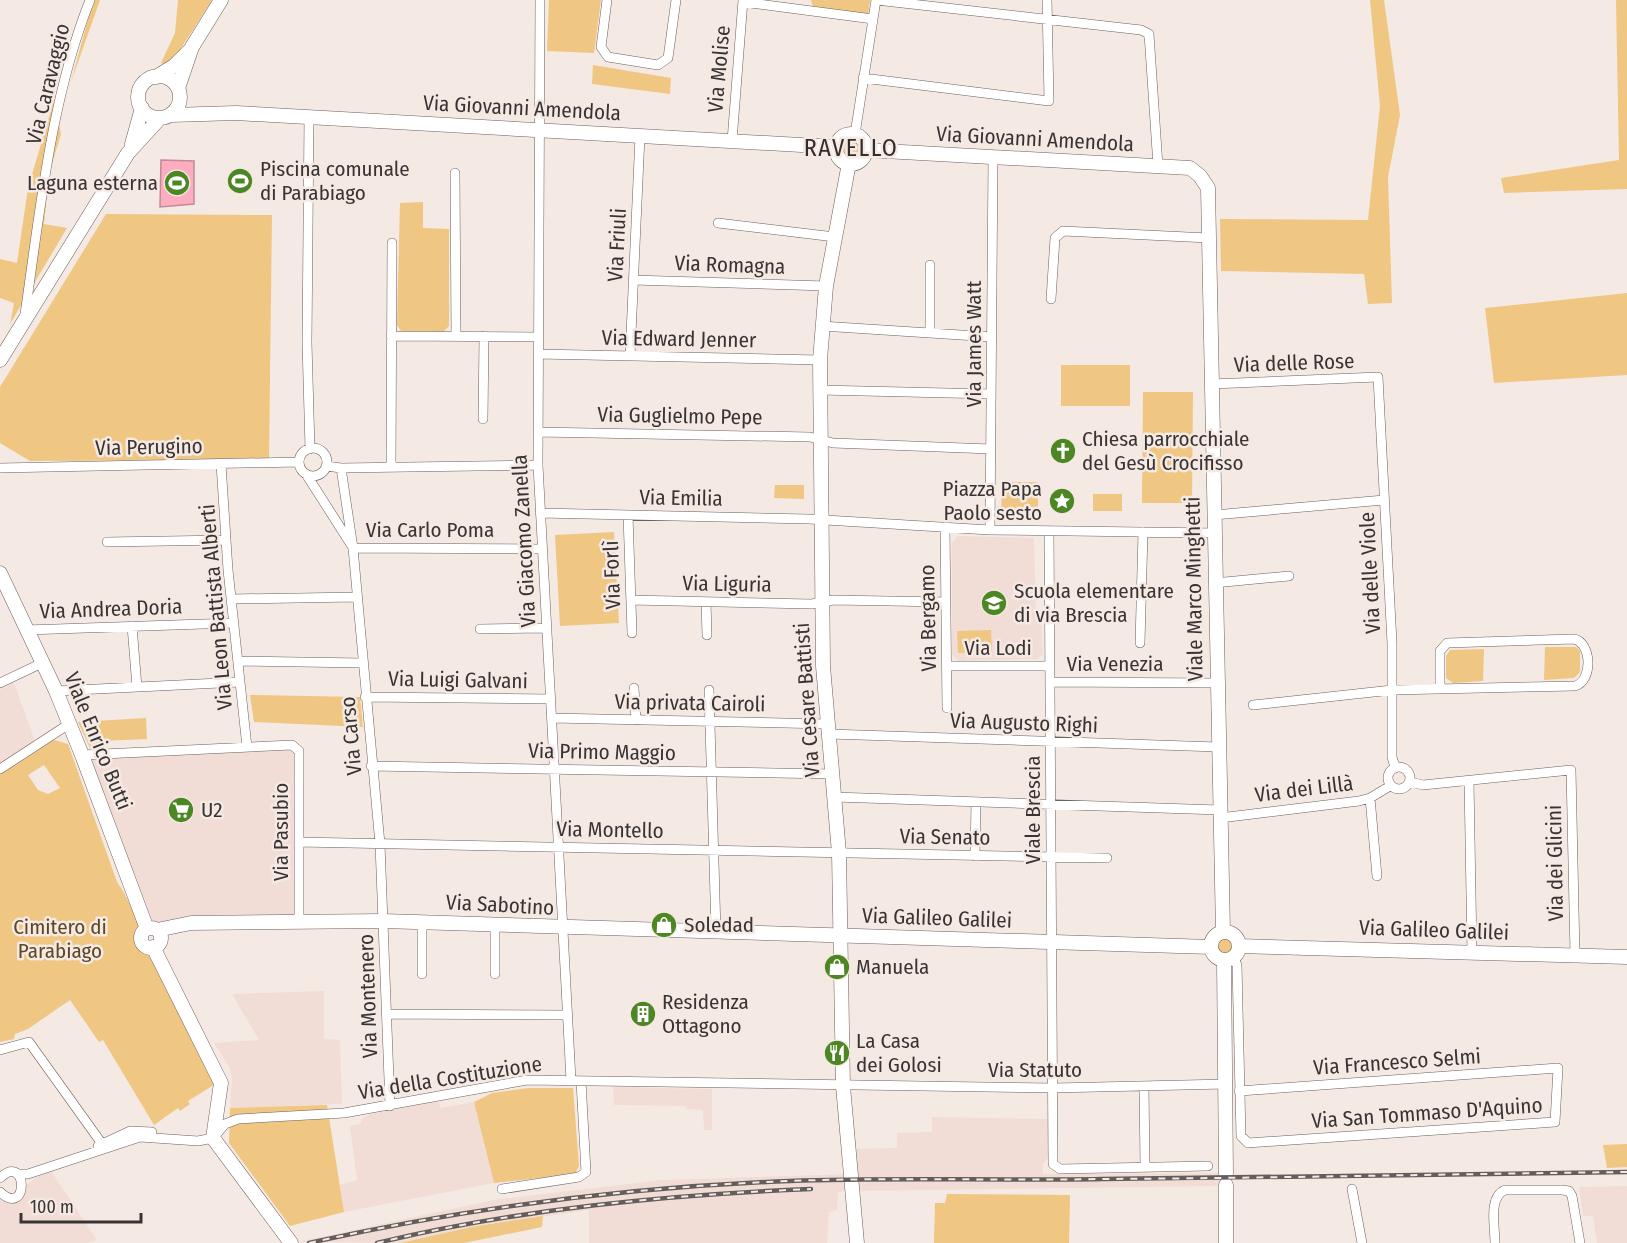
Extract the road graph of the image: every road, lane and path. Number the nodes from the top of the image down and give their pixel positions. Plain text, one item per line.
1 (90, 0) edge
2 (220, 0) edge
3 (540, 0) edge
4 (607, 0) edge
5 (676, 0) edge
6 (876, 0) edge
7 (970, 0) edge
8 (1047, 0) edge
9 (743, 1) edge
10 (805, 5) edge
11 (971, 12) junction
12 (873, 19) junction
13 (1048, 22) junction
14 (192, 47) junction
15 (156, 77) junction
16 (864, 78) junction
17 (179, 92) junction
18 (142, 108) junction
19 (207, 113) junction
20 (165, 117) junction
21 (309, 117) junction
22 (537, 130) junction
23 (855, 134) junction
24 (640, 136) junction
25 (732, 141) junction
26 (836, 147) junction
27 (866, 150) junction
28 (128, 153) junction
29 (993, 158) junction
30 (849, 164) junction
31 (1158, 166) junction
32 (455, 173) dead end
33 (1200, 176) joint
34 (718, 223) dead end
35 (835, 237) junction
36 (1209, 238) junction
37 (392, 243) dead end
38 (930, 266) dead end
39 (633, 280) junction
40 (826, 286) junction
41 (1051, 299) dead end
42 (24, 321) junction
43 (821, 326) junction
44 (930, 333) junction
45 (391, 336) junction
46 (456, 336) junction
47 (483, 336) junction
48 (538, 337) junction
49 (992, 337) junction
50 (538, 354) junction
51 (630, 356) junction
52 (0, 360) edge
53 (820, 360) junction
54 (1378, 377) joint
55 (1212, 384) junction
56 (820, 390) junction
57 (991, 394) junction
58 (483, 419) dead end
59 (538, 432) junction
60 (821, 440) junction
61 (310, 449) junction
62 (991, 449) junction
63 (299, 462) junction
64 (222, 464) junction
65 (538, 465) junction
66 (326, 466) junction
67 (391, 467) junction
68 (0, 468) edge
69 (341, 468) junction
70 (306, 474) junction
71 (1384, 500) junction
72 (540, 513) junction
73 (628, 515) junction
74 (1214, 515) junction
75 (821, 520) junction
76 (945, 527) junction
77 (990, 530) junction
78 (1049, 531) junction
79 (1143, 532) junction
80 (1215, 533) junction
81 (226, 540) junction
82 (107, 542) dead end
83 (353, 548) junction
84 (542, 549) junction
85 (0, 573) edge
86 (1289, 576) dead end
87 (1214, 583) junction
88 (356, 597) junction
89 (231, 599) junction
90 (631, 600) junction
91 (706, 602) junction
92 (822, 602) junction
93 (946, 602) junction
94 (233, 622) junction
95 (132, 626) junction
96 (547, 628) junction
97 (480, 629) dead end
98 (26, 630) junction
99 (632, 633) dead end
100 (707, 635) dead end
101 (1140, 643) dead end
102 (238, 661) junction
103 (42, 663) junction
104 (362, 663) junction
105 (947, 666) junction
106 (1050, 666) junction
107 (0, 682) edge
108 (240, 682) junction
109 (1050, 682) junction
110 (1217, 683) junction
111 (137, 687) junction
112 (634, 688) dead end
113 (1440, 689) junction
114 (709, 690) dead end
115 (1392, 690) junction
116 (56, 691) junction
117 (365, 697) junction
118 (550, 699) junction
119 (1253, 705) dead end
120 (947, 708) dead end
121 (552, 718) junction
122 (636, 720) junction
123 (709, 722) junction
124 (69, 724) junction
125 (828, 729) junction
126 (1050, 741) junction
127 (247, 747) junction
128 (1218, 747) junction
129 (82, 755) junction
130 (371, 766) junction
131 (1395, 767) junction
132 (0, 769) edge
133 (554, 769) junction
134 (711, 772) junction
135 (832, 774) junction
136 (1469, 781) junction
137 (1410, 782) junction
138 (1390, 786) junction
139 (834, 797) junction
140 (1370, 798) junction
141 (976, 802) junction
142 (1051, 804) junction
143 (1220, 814) junction
144 (299, 842) junction
145 (380, 844) junction
146 (558, 847) junction
147 (712, 850) junction
148 (839, 853) junction
149 (975, 856) junction
150 (1051, 857) junction
151 (1107, 858) dead end
152 (1377, 876) dead end
153 (383, 921) junction
154 (299, 922) junction
155 (422, 922) junction
156 (495, 925) junction
157 (563, 928) junction
158 (152, 930) junction
159 (716, 932) junction
160 (1223, 932) junction
161 (842, 936) junction
162 (1052, 942) junction
163 (1211, 947) junction
164 (1472, 952) junction
165 (1232, 955) junction
166 (1575, 955) junction
167 (1627, 957) edge
168 (422, 974) dead end
169 (495, 974) dead end
170 (387, 1014) junction
171 (568, 1015) junction
172 (0, 1050) edge
173 (1558, 1068) joint
174 (576, 1081) junction
175 (1226, 1084) junction
176 (843, 1086) junction
177 (1144, 1086) junction
178 (1054, 1088) junction
179 (1239, 1091) junction
180 (390, 1106) junction
181 (213, 1138) junction
182 (103, 1146) junction
183 (0, 1166) edge
184 (1208, 1166) dead end
185 (1145, 1167) junction
186 (46, 1168) junction
187 (15, 1173) junction
188 (0, 1178) edge
189 (23, 1187) junction
190 (502, 1189) dead end
191 (1352, 1189) dead end
192 (0, 1193) edge
193 (858, 1240) edge
194 (291, 1243) edge
195 (1226, 1243) edge
196 (1362, 1243) edge
197 (1495, 1243) edge
198 (1580, 1243) edge

1 - 42 street, Via Caravaggio
2 - 14 street
3 - 22 street, Via Giacomo Zanella
4 - 5 street
6 - 11 street
6 - 12 street
7 - 11 street
8 - 13 street
9 - 10 street
9 - 25 street, Via Molise
10 - 12 street
11 - 13 street
12 - 16 street
13 - 16 street
13 - 31 street
14 - 15 street
14 - 17 street
15 - 17 street
15 - 18 street
16 - 23 street
17 - 19 street
17 - 20 street
18 - 20 street
18 - 28 street
19 - 20 street, Via Giovanni Amendola
19 - 21 street, Via Giovanni Amendola
20 - 28 street
21 - 22 street, Via Giovanni Amendola
21 - 61 street
22 - 24 street, Via Giovanni Amendola
22 - 48 street, Via Giacomo Zanella
23 - 26 street
23 - 27 street
24 - 25 street, Via Giovanni Amendola
24 - 39 street, Via Friuli
25 - 26 street, Via Giovanni Amendola
26 - 30 street
27 - 29 street, Via Giovanni Amendola
27 - 30 street
28 - 42 street
29 - 31 street, Via Giovanni Amendola
29 - 49 street, Via James Watt
30 - 35 street, Via Cesare Battisti
31 - 33 street, Via Giovanni Amendola
32 - 46 street
33 - 36 street, Viale Marco Minghetti
34 - 35 street
35 - 40 street, Via Cesare Battisti
36 - 41 street
36 - 55 street, Viale Marco Minghetti
37 - 45 street
38 - 44 street
39 - 40 street, Via Romagna
39 - 51 street, Via Friuli
40 - 43 street, Via Cesare Battisti
42 - 52 street
43 - 44 street
43 - 53 street, Via Cesare Battisti
44 - 49 street
45 - 46 street
45 - 67 street
46 - 47 street
47 - 48 street
47 - 58 street
48 - 50 street, Via Giacomo Zanella
49 - 57 street, Via James Watt
50 - 51 street, Via Edward Jenner
50 - 59 street, Via Giacomo Zanella
51 - 53 street, Via Edward Jenner
53 - 56 street, Via Cesare Battisti
54 - 55 street, Via delle Rose
54 - 71 street, Via delle Viole
55 - 74 street, Viale Marco Minghetti
56 - 57 street
56 - 60 street, Via Cesare Battisti
57 - 62 street, Via James Watt
59 - 60 street, Via Guglielmo Pepe
59 - 65 street, Via Giacomo Zanella
60 - 62 street, Via Guglielmo Pepe
60 - 75 street, Via Cesare Battisti
61 - 63 street
61 - 66 street
62 - 77 street, Via James Watt
63 - 64 street, Via Perugino
63 - 70 street
64 - 68 street, Via Perugino
64 - 81 street, Via Leon Battista Alberti
65 - 67 street
65 - 72 street, Via Giacomo Zanella
66 - 69 street
66 - 70 street
67 - 69 street
69 - 83 street, Via Carso
70 - 83 street, Via Carso
71 - 74 street
71 - 115 street, Via delle Viole
72 - 73 street, Via Emilia
72 - 84 street, Via Giacomo Zanella
73 - 75 street, Via Emilia
73 - 90 street, Via Forlì
74 - 80 street, Viale Marco Minghetti
75 - 76 street, Via Emilia
75 - 92 street, Via Cesare Battisti
76 - 77 street, Via Emilia
76 - 93 street, Via Bergamo
77 - 78 street, Via Emilia
78 - 79 street, Via Emilia
78 - 106 street, Viale Brescia
79 - 80 street, Via Emilia
79 - 101 street
80 - 87 street, Viale Marco Minghetti
81 - 82 street
81 - 89 street, Via Leon Battista Alberti
83 - 84 street, Via Carlo Poma
83 - 88 street, Via Carso
84 - 96 street, Via Giacomo Zanella
85 - 98 street, Viale Enrico Butti
86 - 87 street
87 - 110 street, Viale Marco Minghetti
88 - 89 street
88 - 104 street, Via Carso
89 - 94 street, Via Leon Battista Alberti
90 - 91 street, Via Liguria
90 - 99 street, Via Forlì
91 - 92 street, Via Liguria
91 - 100 street
92 - 93 street, Via Liguria
92 - 125 street, Via Cesare Battisti
93 - 105 street, Via Bergamo
94 - 95 street, Via Andrea Doria
94 - 102 street, Via Leon Battista Alberti
95 - 98 street, Via Andrea Doria
95 - 111 street
96 - 97 street
96 - 118 street, Via Giacomo Zanella
98 - 103 street, Viale Enrico Butti
102 - 104 street
102 - 108 street, Via Leon Battista Alberti
103 - 107 street
103 - 116 street, Viale Enrico Butti
104 - 117 street, Via Carso
105 - 106 street, Via Lodi
105 - 120 street, Via Bergamo
106 - 109 street, Viale Brescia
108 - 111 street
108 - 127 street, Via Leon Battista Alberti
109 - 110 street, Via Venezia
109 - 126 street, Viale Brescia
110 - 128 street, Viale Marco Minghetti
111 - 116 street
112 - 122 street
113 - 113 street
113 - 115 street
114 - 123 street
115 - 119 street
115 - 131 street, Via delle Viole
116 - 124 street, Viale Enrico Butti
117 - 118 street, Via Luigi Galvani
117 - 130 street, Via Carso
118 - 121 street, Via Giacomo Zanella
121 - 122 street, Via privata Cairoli
121 - 133 street, Via Giacomo Zanella
122 - 123 street, Via privata Cairoli
123 - 125 street, Via privata Cairoli
123 - 134 street
124 - 129 street, Viale Enrico Butti
124 - 132 street
125 - 126 street, Via Augusto Righi
125 - 135 street, Via Cesare Battisti
126 - 128 street, Via Augusto Righi
126 - 142 street, Viale Brescia
127 - 129 street
127 - 144 street, Via Pasubio
128 - 143 street, Viale Marco Minghetti
129 - 158 street, Viale Enrico Butti
130 - 133 street, Via Primo Maggio
130 - 145 street, Via Carso
131 - 137 street
131 - 138 street
133 - 134 street, Via Primo Maggio
133 - 146 street, Via Giacomo Zanella
134 - 135 street, Via Primo Maggio
134 - 147 street
135 - 139 street, Via Cesare Battisti
136 - 137 street
136 - 164 street
136 - 166 street, Via dei Glicini
137 - 138 street
138 - 140 street, Via dei Lillà
139 - 141 street, Via dei Lillà
139 - 148 street, Via Cesare Battisti
140 - 143 street, Via dei Lillà
140 - 152 street
141 - 142 street, Via dei Lillà
141 - 149 street
142 - 143 street, Via dei Lillà
142 - 150 street, Viale Brescia
143 - 160 street, Viale Marco Minghetti
144 - 145 street, Via Montello
144 - 154 street, Via Pasubio
145 - 146 street, Via Montello
145 - 153 street, Via Carso
146 - 147 street, Via Montello
146 - 157 street, Via Giacomo Zanella
147 - 148 street, Via Montello
147 - 159 street
148 - 149 street, Via Senato
148 - 161 street, Via Cesare Battisti
149 - 150 street, Via Senato
150 - 151 street, Via Senato
150 - 162 street, Viale Brescia
153 - 154 street, Via Sabotino
153 - 155 street, Via Sabotino
153 - 170 street, Via Montenero
154 - 158 street, Via Sabotino
155 - 156 street, Via Sabotino
155 - 168 street
156 - 157 street, Via Sabotino
156 - 169 street
157 - 159 street, Via Sabotino
157 - 171 street, Via Giacomo Zanella
158 - 181 street, Viale Enrico Butti
159 - 161 street, Via Sabotino
160 - 163 street
160 - 165 street
161 - 162 street, Via Galileo Galilei
161 - 176 street, Via Cesare Battisti
162 - 163 street, Via Galileo Galilei
162 - 178 street, Viale Brescia
163 - 165 street
164 - 165 street, Via Galileo Galilei
164 - 166 street, Via Galileo Galilei
165 - 175 street
165 - 179 street
166 - 167 street, Via Galileo Galilei
170 - 171 street
170 - 180 street, Via Montenero
171 - 174 street, Via Giacomo Zanella
172 - 182 street
173 - 179 street, Via Francesco Selmi
173 - 179 street, Via San Tommaso D'Aquino
174 - 176 street, Via della Costituzione
174 - 180 street, Via della Costituzione
174 - 190 street, Via Giacomo Zanella
175 - 177 street, Via Statuto
175 - 195 street
176 - 178 street, Via Statuto
176 - 193 street, Via Cesare Battisti
177 - 178 street, Via Statuto
177 - 185 street
178 - 185 street, Viale Brescia
180 - 181 street, Via della Costituzione
181 - 182 street
181 - 194 street
182 - 186 street
183 - 187 street
184 - 185 street
186 - 187 street
186 - 189 street
187 - 188 street
187 - 189 street
189 - 192 street
191 - 196 street
197 - 198 street

